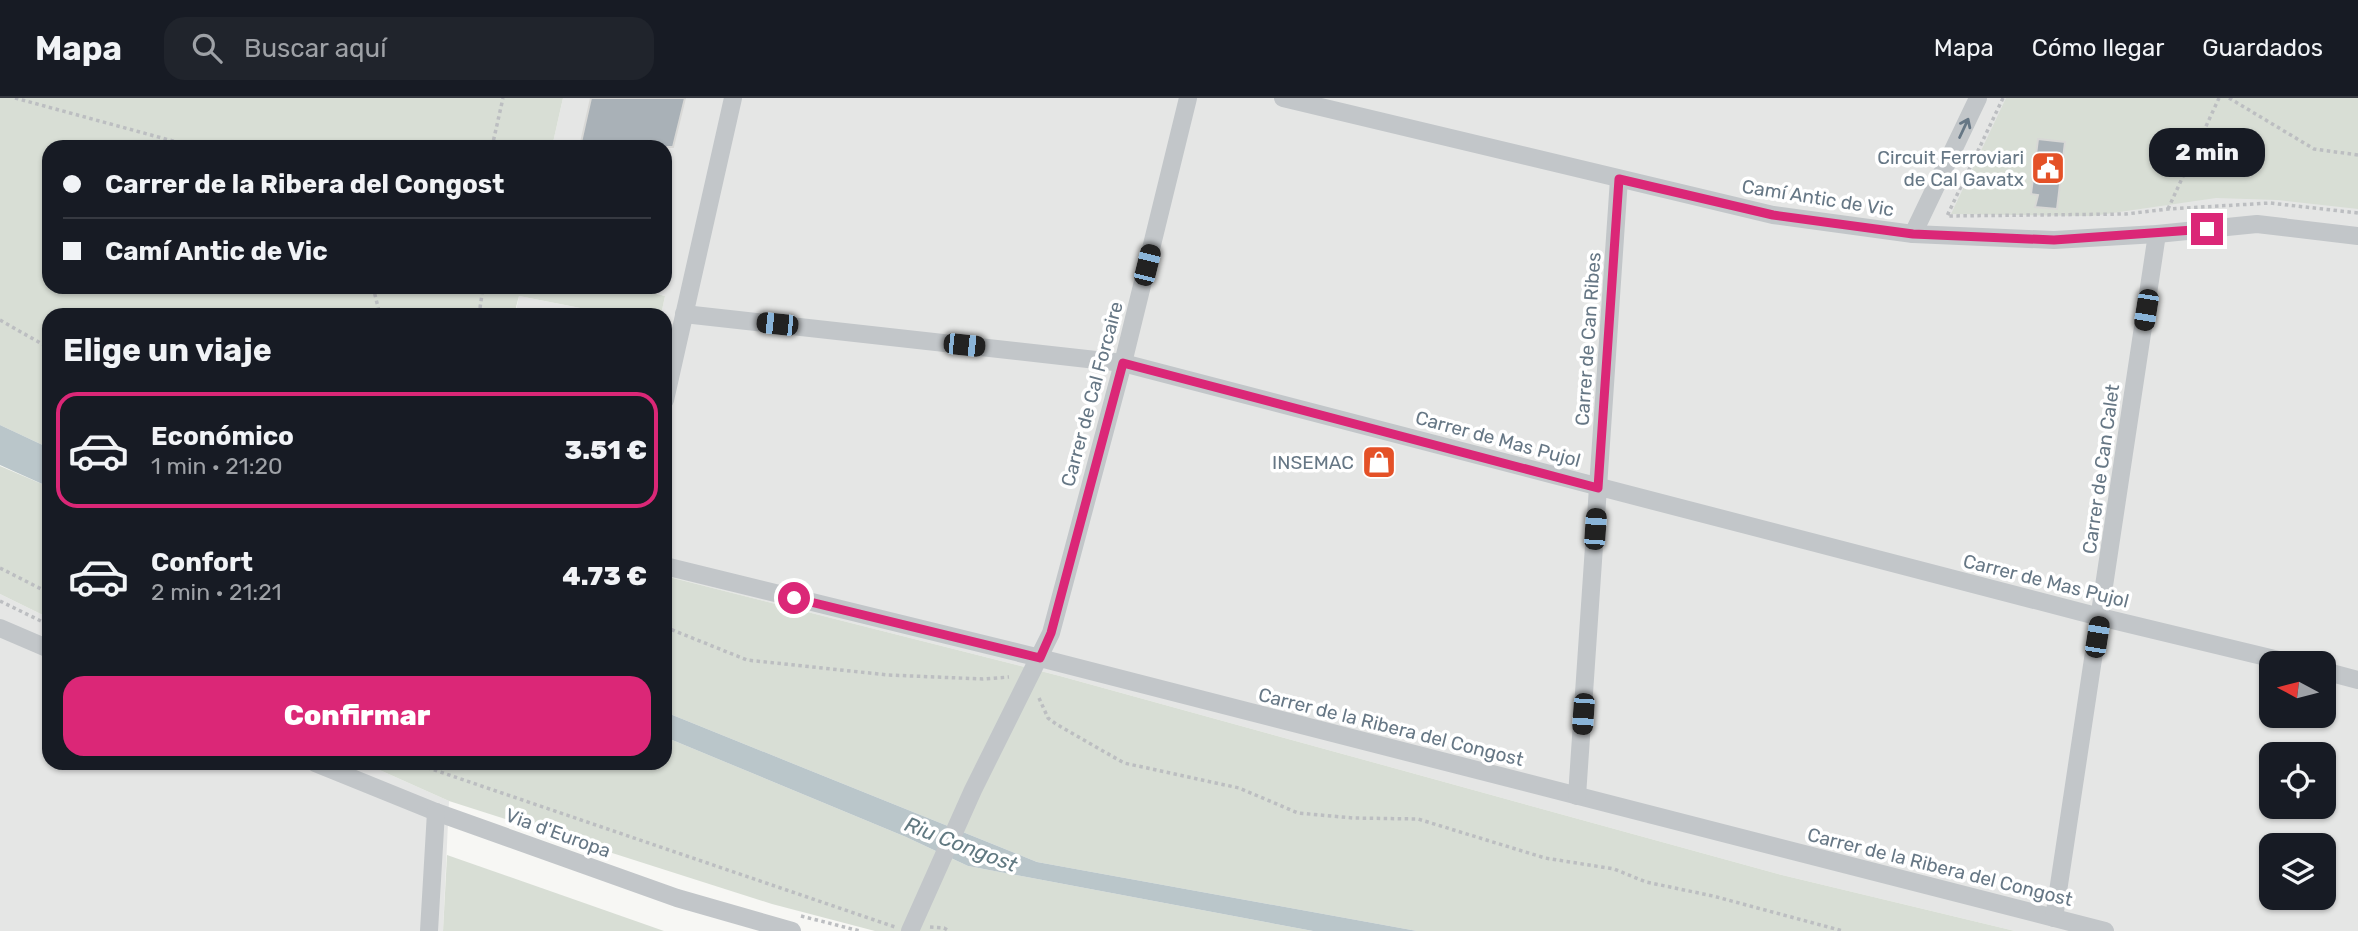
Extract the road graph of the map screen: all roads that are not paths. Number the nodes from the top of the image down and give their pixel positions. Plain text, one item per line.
1 (733, 98) edge
2 (1188, 98) edge
3 (1283, 98) edge
4 (1978, 98) edge
5 (1619, 179) junction
6 (1913, 234) junction
7 (2157, 234) junction
8 (2358, 236) edge
9 (684, 314) junction
10 (1123, 363) junction
11 (672, 368) edge
12 (1598, 488) junction
13 (672, 568) edge
14 (2100, 617) junction
15 (0, 628) edge
16 (42, 646) edge
17 (2259, 655) edge
18 (1040, 658) junction
19 (2336, 674) edge
20 (2358, 680) edge
21 (332, 770) edge
22 (1577, 796) junction
23 (436, 812) junction
24 (2054, 918) junction
25 (917, 924) edge
26 (429, 931) edge
27 (792, 931) edge
28 (2105, 931) edge

1 - 9 street
2 - 10 street, Carrer de Cal Forcaire
3 - 5 street, Camí Antic de Vic
6 -> 4 street
5 - 6 street, Camí Antic de Vic
5 - 12 street, Carrer de Can Ribes
6 - 7 street, Camí Antic de Vic
7 - 8 street, Camí Antic de Vic
7 - 14 street, Carrer de Can Calet
9 - 10 street, Carrer de Mas Pujol
9 - 11 street
10 - 12 street, Carrer de Mas Pujol
10 - 18 street, Carrer de Cal Forcaire
12 - 14 street, Carrer de Mas Pujol
12 - 22 street, Carrer de Can Ribes
13 - 18 street, Carrer de la Ribera del Congost
14 - 17 street, Carrer de Mas Pujol
14 - 24 street, Carrer de Can Calet
15 - 16 street
18 - 22 street, Carrer de la Ribera del Congost
18 - 25 street, Carrer de Cal Forcaire
19 - 20 street
21 - 23 street, Via d'Europa
22 - 24 street, Carrer de la Ribera del Congost
23 - 26 street
23 - 27 street, Via d'Europa
24 - 28 street, Carrer de la Ribera del Congost

